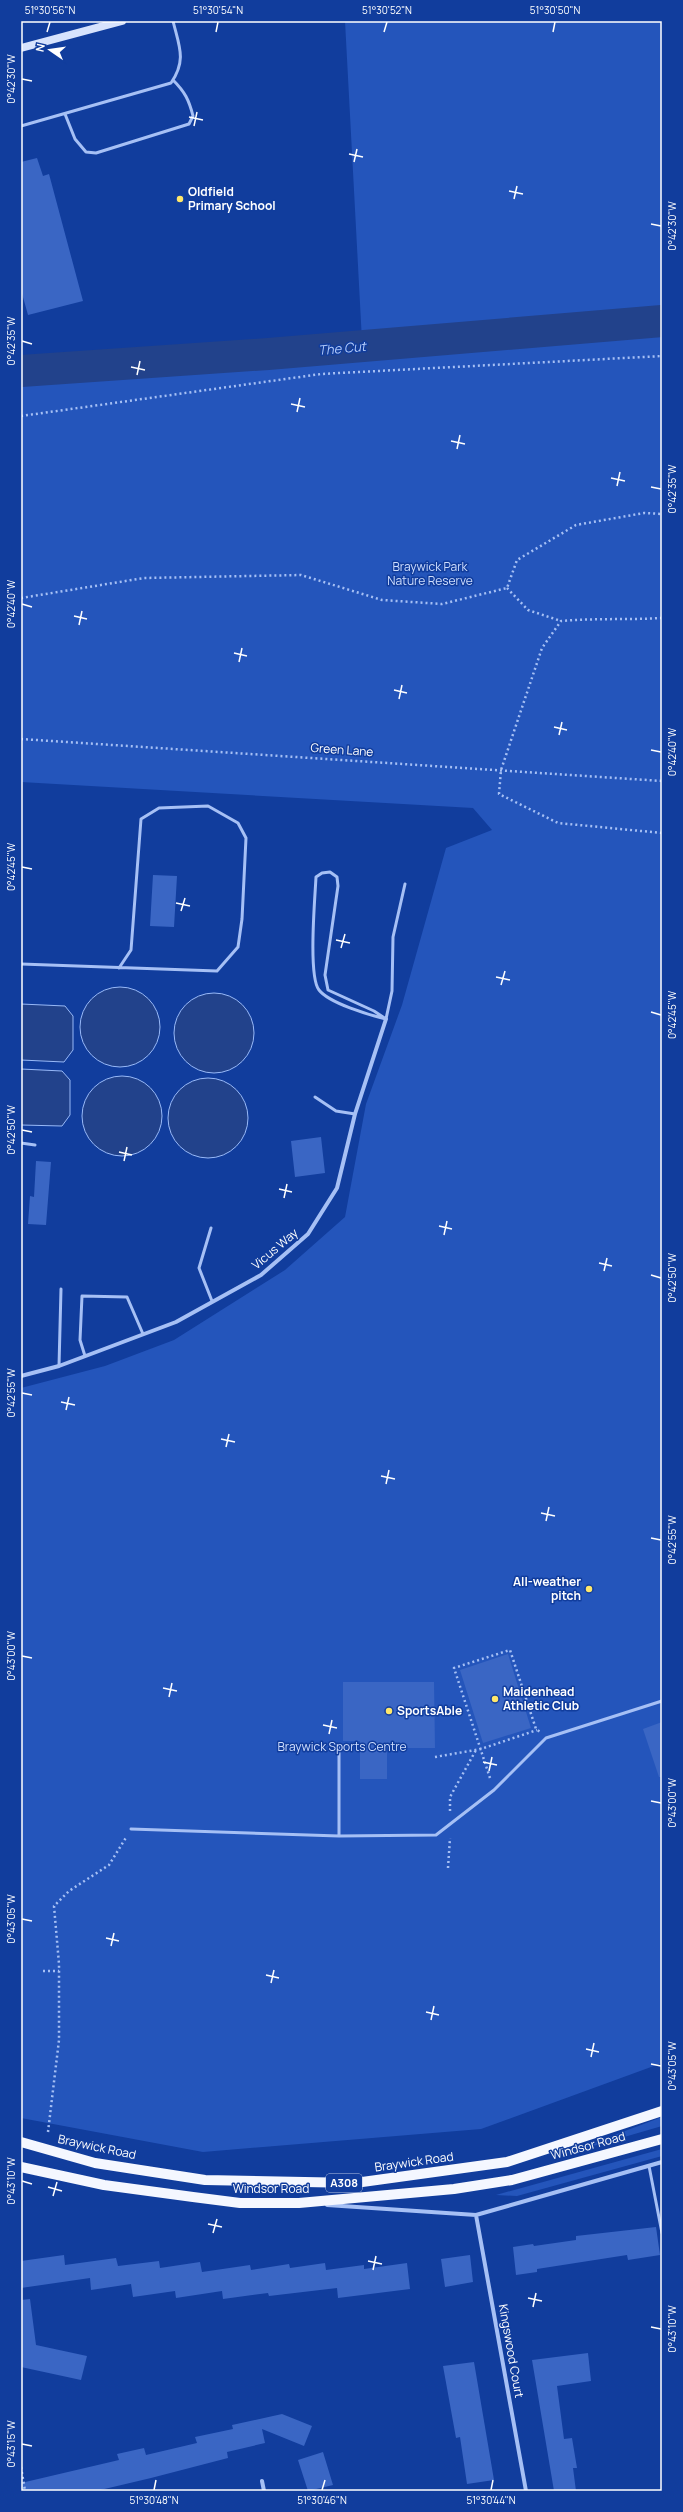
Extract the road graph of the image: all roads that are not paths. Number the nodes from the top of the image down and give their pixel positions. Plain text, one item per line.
1 (122, 21) edge
2 (173, 21) edge
3 (21, 48) edge
4 (173, 80) junction
5 (65, 114) junction
6 (21, 126) edge
7 (405, 884) dead end
8 (21, 964) edge
9 (119, 968) junction
10 (386, 1019) junction
11 (315, 1097) dead end
12 (355, 1114) junction
13 (21, 1144) edge
14 (35, 1145) dead end
15 (211, 1228) dead end
16 (61, 1288) dead end
17 (212, 1301) junction
18 (143, 1334) junction
19 (85, 1356) junction
20 (59, 1366) junction
21 (21, 1376) edge
22 (662, 1701) edge
23 (339, 1744) dead end
24 (131, 1829) road end
25 (339, 1836) junction
26 (662, 2111) edge
27 (662, 2139) edge
28 (21, 2142) edge
29 (662, 2162) edge
30 (649, 2166) junction
31 (21, 2167) edge
32 (299, 2203) junction
33 (476, 2215) junction
34 (662, 2233) edge
35 (262, 2481) dead end
36 (264, 2491) edge
37 (526, 2491) edge

1 - 3 main road
2 - 4 lane
4 - 5 lane
4 - 5 lane
5 - 6 lane
7 - 10 lane
8 - 9 lane
9 - 9 lane
10 - 10 lane
10 - 12 street, Vicus Way
11 - 12 lane
12 - 17 street, Vicus Way
13 - 14 lane
15 - 17 lane
16 - 20 lane
17 - 18 street, Vicus Way
18 - 19 street, Vicus Way
18 - 19 lane
19 - 20 street, Vicus Way
20 - 21 street, Vicus Way
22 - 25 lane
23 - 25 lane
24 - 25 lane
26 - 28 main road, Braywick Road / A308
27 - 32 main road, Windsor Road / A308
29 - 30 street
30 - 33 street
30 - 34 lane
31 - 32 main road, Windsor Road / A308
32 - 33 street
33 - 37 street, Kingswood Court
35 - 36 street

